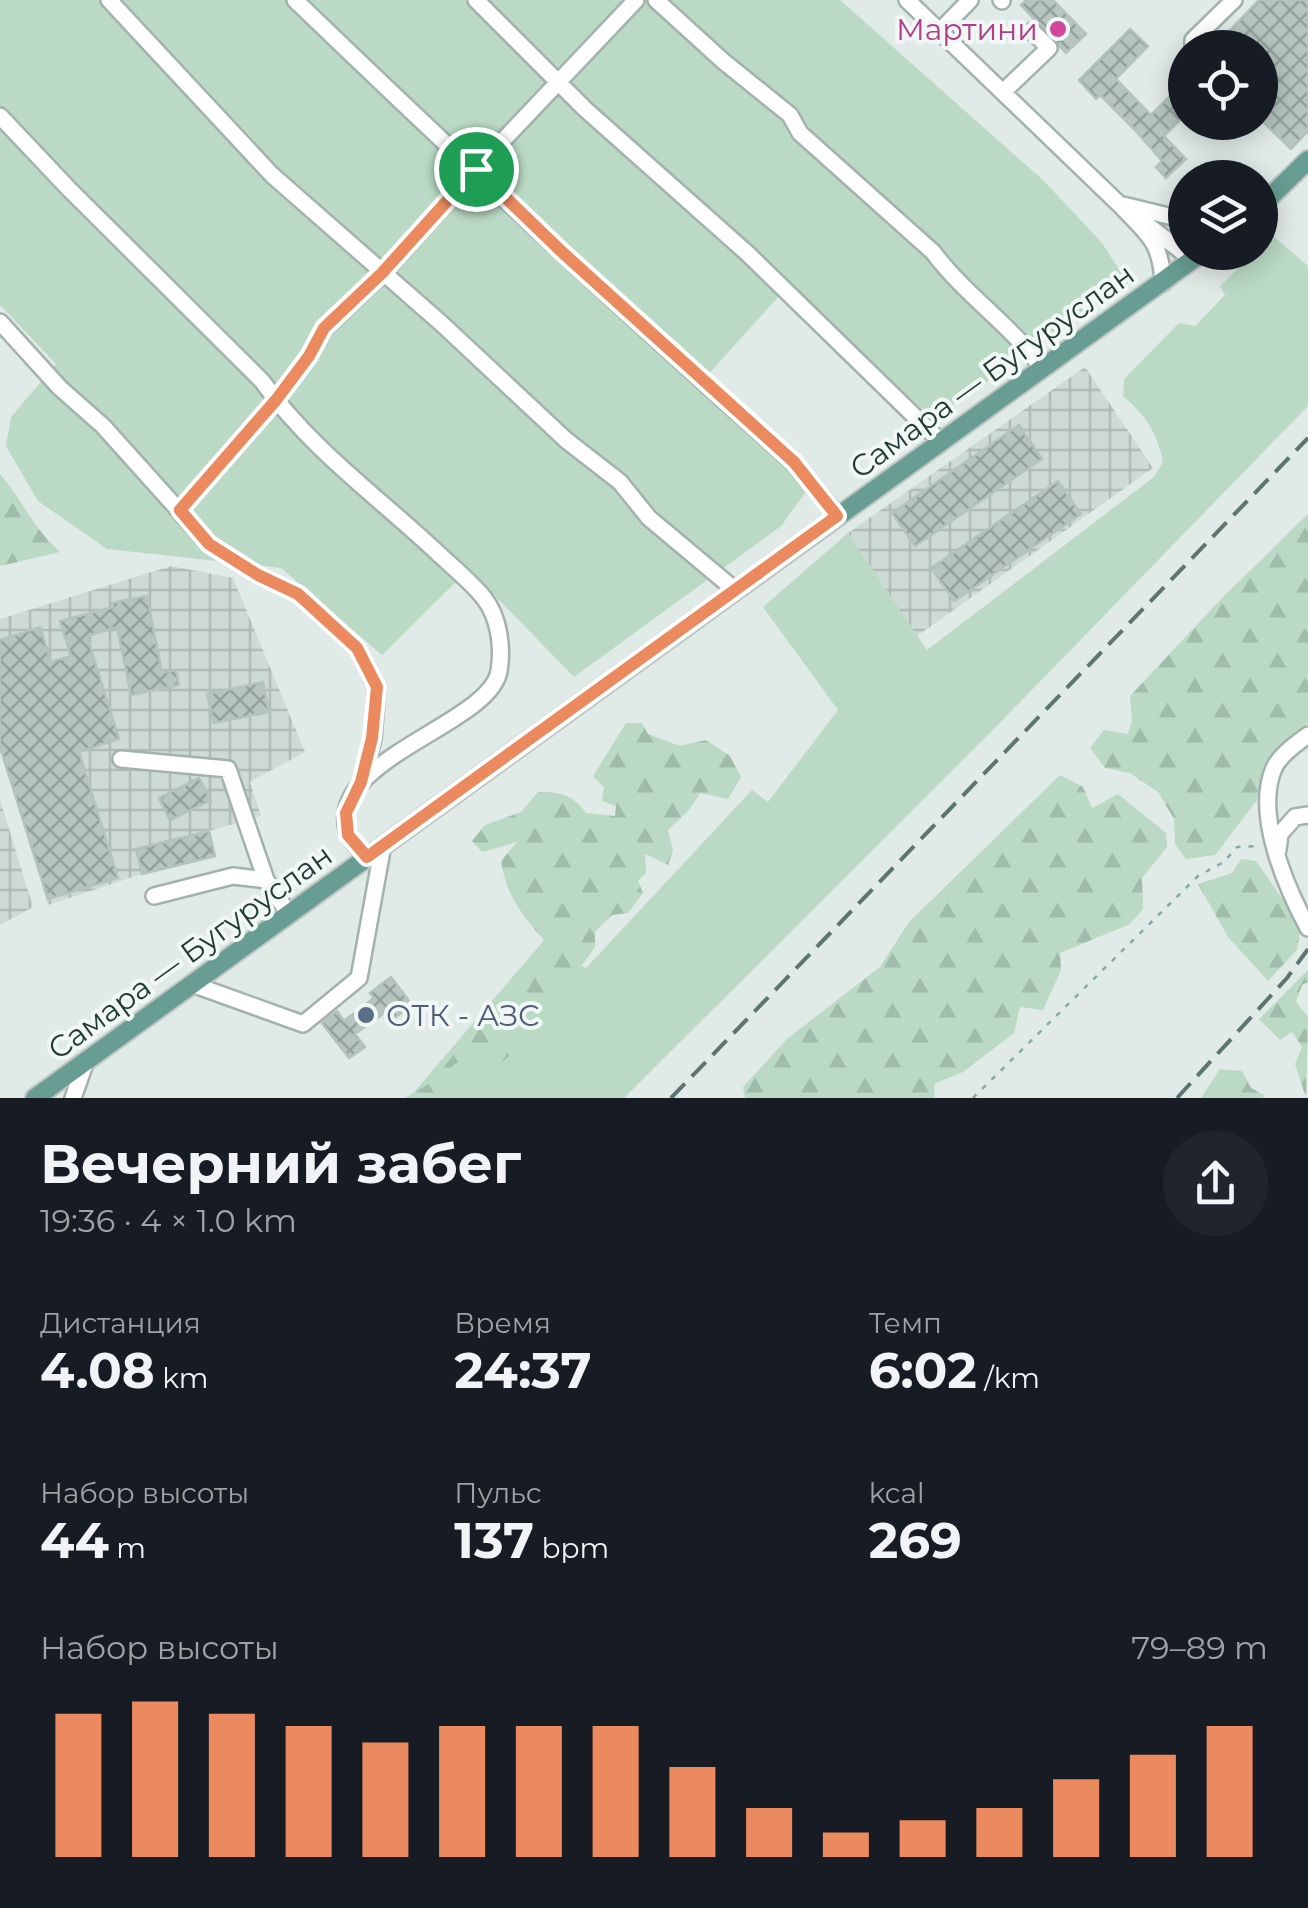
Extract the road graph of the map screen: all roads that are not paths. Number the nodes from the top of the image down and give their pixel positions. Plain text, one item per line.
1 (109, 0) edge
2 (295, 0) edge
3 (476, 0) edge
4 (636, 0) edge
5 (656, 0) edge
6 (907, 0) edge
7 (970, 0) edge
8 (1234, 0) edge
9 (1203, 30) edge
10 (940, 31) junction
11 (1032, 31) dead end
12 (560, 81) junction
13 (1003, 92) junction
14 (0, 116) edge
15 (1308, 160) edge
16 (476, 169) junction
17 (1278, 189) edge
18 (1119, 204) junction
19 (1168, 218) edge
20 (1168, 236) edge
21 (1180, 270) edge
22 (382, 273) junction
23 (1163, 283) junction
24 (0, 322) edge
25 (1042, 368) junction
26 (276, 400) junction
27 (940, 441) junction
28 (180, 510) junction
29 (837, 516) junction
30 (735, 590) junction
31 (1308, 735) edge
32 (121, 759) dead end
33 (361, 782) junction
34 (1308, 815) edge
35 (383, 845) junction
36 (1277, 854) junction
37 (367, 857) junction
38 (266, 880) junction
39 (154, 896) dead end
40 (1302, 899) edge
41 (289, 914) junction
42 (1308, 928) edge
43 (192, 984) junction
44 (86, 1061) junction
45 (35, 1098) edge
46 (73, 1098) edge

1 - 22 street
2 - 16 street
3 - 12 street
4 - 12 street
5 - 25 street
6 - 10 street
7 - 10 street
8 - 9 street
10 - 13 street
11 - 13 street
12 - 16 street
12 - 27 street
13 - 18 street
14 - 26 street
15 - 17 main road
16 - 22 street
16 - 29 street
18 - 19 street
18 - 20 street
18 - 23 street
21 - 23 main road, Самара — Бугуруслан
22 - 26 street
22 - 30 street
23 - 25 main road, Самара — Бугуруслан
24 - 28 street
25 - 27 main road, Самара — Бугуруслан
26 - 28 street
26 - 33 street
27 - 29 main road, Самара — Бугуруслан
28 - 33 street
29 - 30 main road, Самара — Бугуруслан
30 - 35 main road, Самара — Бугуруслан
31 - 36 street
32 - 38 street
33 - 37 street
34 - 36 street
35 - 37 main road, Самара — Бугуруслан
35 - 43 street
36 - 40 street
37 - 41 main road, Самара — Бугуруслан
38 - 39 street
38 - 41 street
40 - 42 street
41 - 43 main road, Самара — Бугуруслан
43 - 44 main road, Самара — Бугуруслан
44 - 45 main road, Самара — Бугуруслан
44 - 46 street

